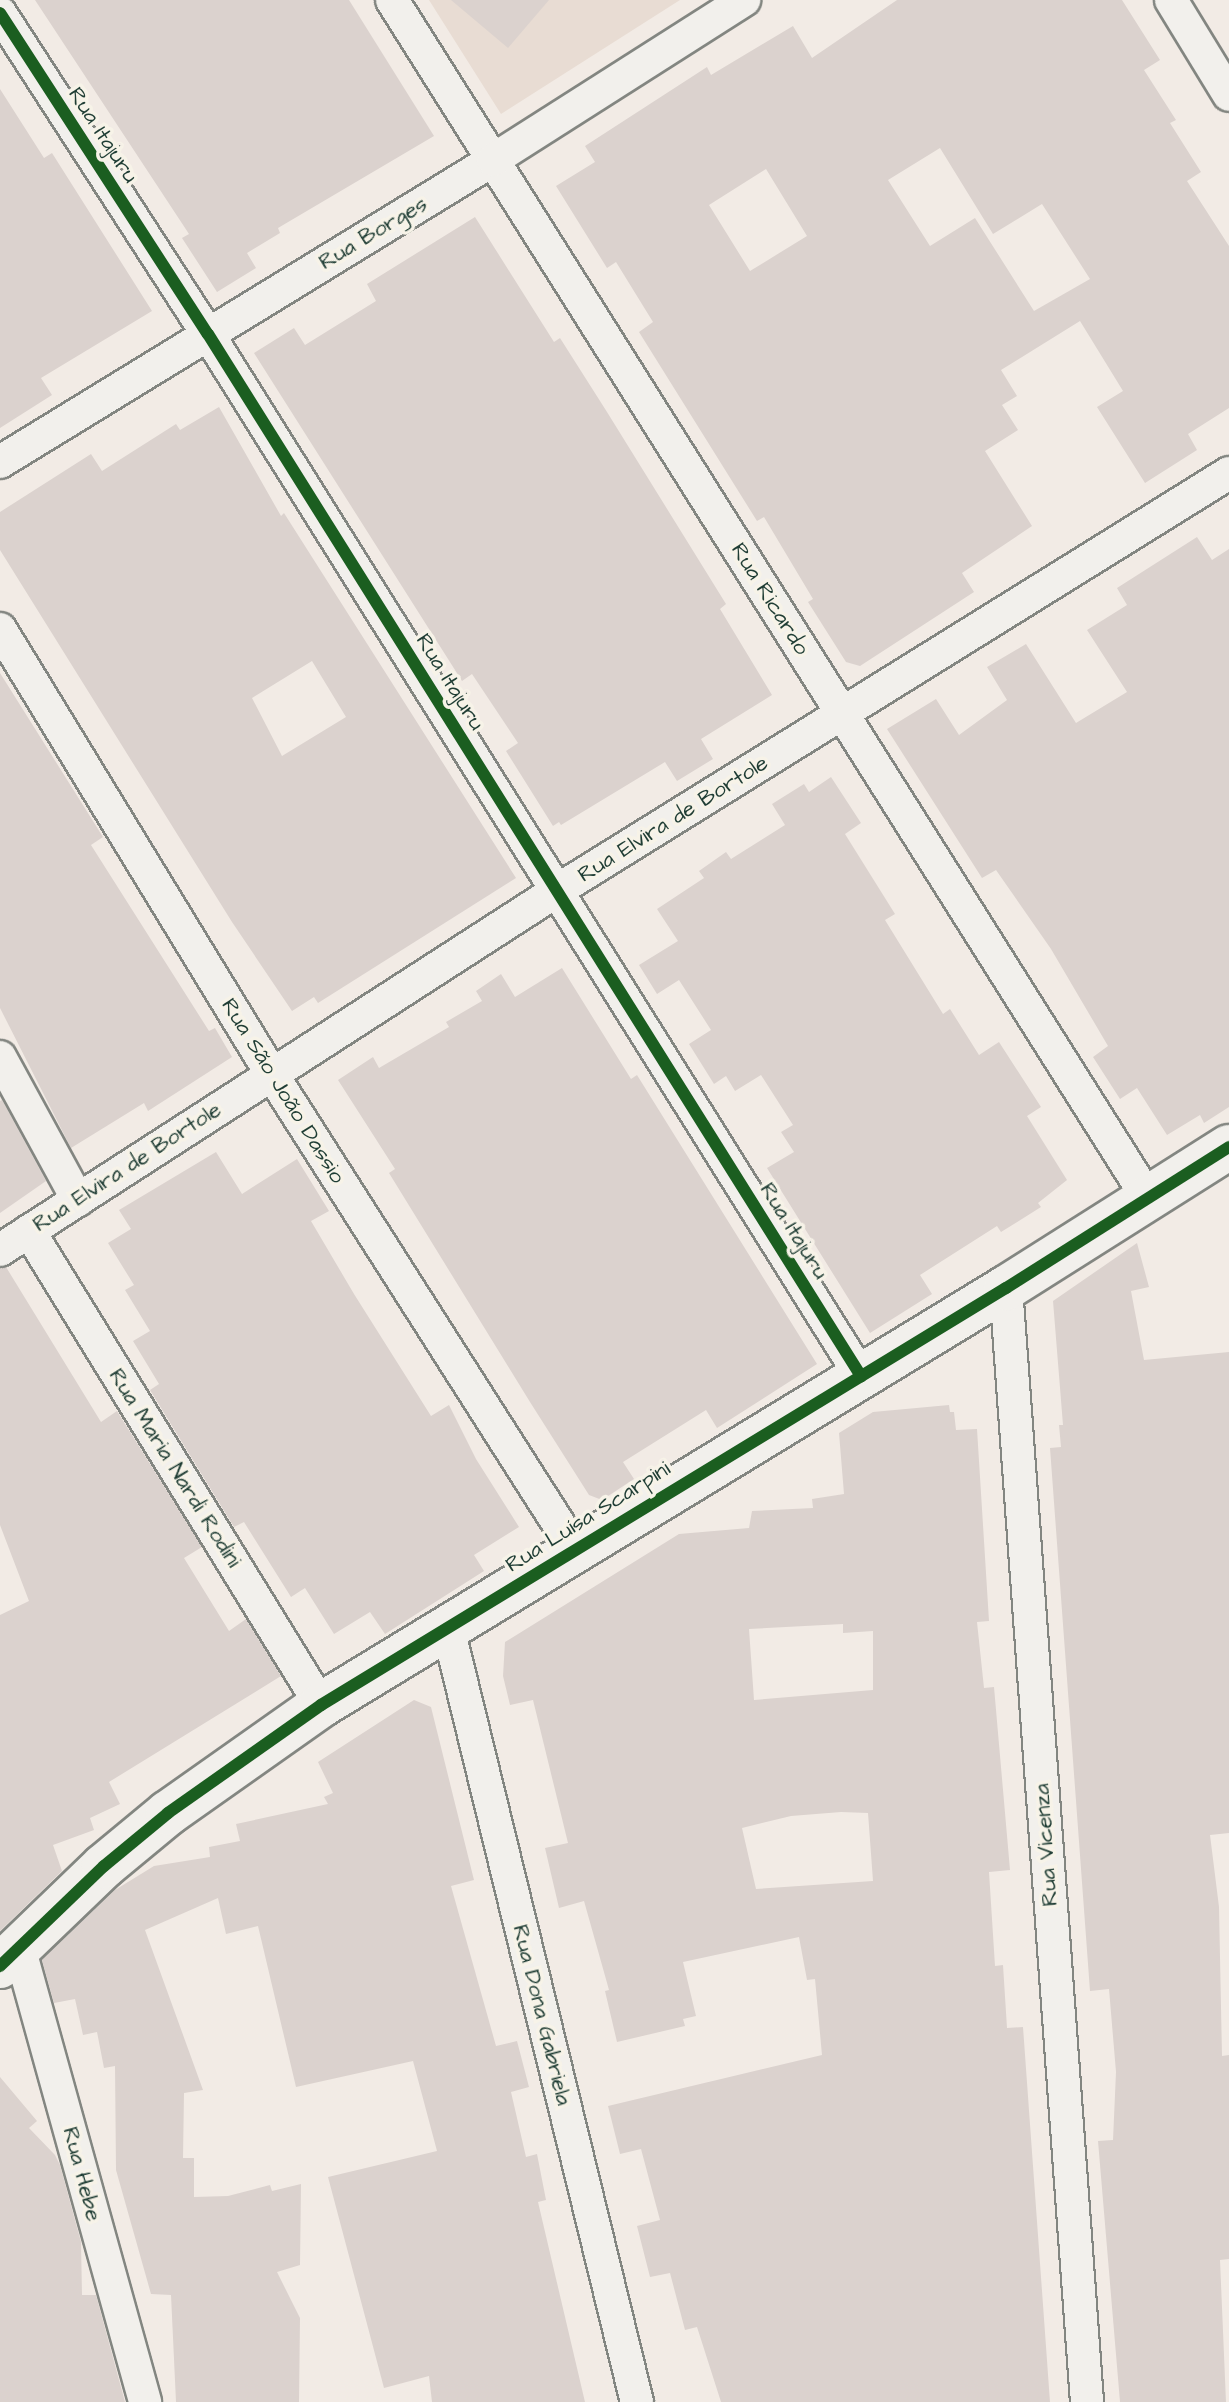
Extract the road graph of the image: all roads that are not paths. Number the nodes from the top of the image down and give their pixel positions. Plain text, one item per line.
1 (392, 0) edge
2 (744, 0) edge
3 (1171, 0) edge
4 (0, 13) edge
5 (1229, 95) edge
6 (493, 160) junction
7 (208, 334) junction
8 (0, 462) edge
9 (1229, 473) edge
10 (0, 629) edge
11 (843, 715) junction
12 (558, 890) junction
13 (0, 1057) edge
14 (271, 1073) junction
15 (1229, 1147) edge
16 (1148, 1198) junction
17 (78, 1200) junction
18 (29, 1231) junction
19 (0, 1250) edge
20 (1006, 1288) junction
21 (861, 1376) junction
22 (574, 1548) junction
23 (448, 1628) junction
24 (321, 1705) junction
25 (9, 1956) edge
26 (145, 2402) edge
27 (637, 2402) edge
28 (1087, 2402) edge

1 - 6 street, Rua Ricardo
2 - 6 street, Rua Borges
3 - 5 street
4 - 7 street, Rua Itajuru
6 - 7 street, Rua Borges
6 - 11 street, Rua Ricardo
7 - 8 street, Rua Borges
7 - 12 street, Rua Itajuru
9 - 11 street, Rua Elvira de Bortole
10 - 14 street, Rua São João Dassio
11 - 12 street, Rua Elvira de Bortole
11 - 16 street, Rua Ricardo
12 - 14 street, Rua Elvira de Bortole
12 - 21 street, Rua Itajuru
13 - 17 street
14 - 17 street, Rua Elvira de Bortole
14 - 22 street, Rua São João Dassio
15 - 16 street, Rua Luísa Scarpini
16 - 20 street, Rua Luísa Scarpini
17 - 18 street, Rua Elvira de Bortole
18 - 19 street, Rua Elvira de Bortole
18 - 24 street, Rua Maria Nardi Rodini
20 - 21 street, Rua Luísa Scarpini
20 - 28 street, Rua Vicenza
21 - 22 street, Rua Luísa Scarpini
22 - 23 street, Rua Luísa Scarpini
23 - 24 street, Rua Luísa Scarpini
23 - 27 street, Rua Dona Gabriela
24 - 25 street, Rua Luísa Scarpini
25 - 26 street, Rua Hebe

